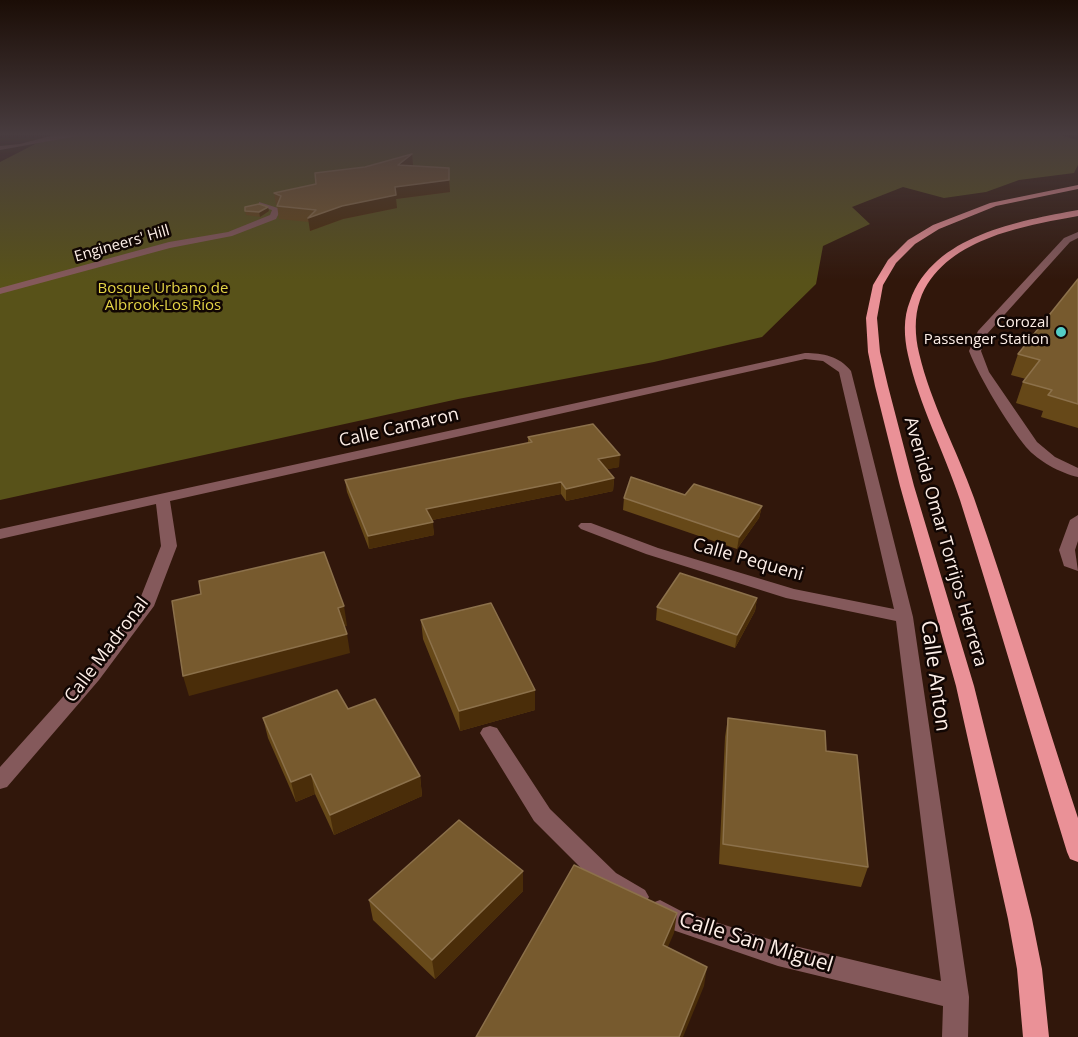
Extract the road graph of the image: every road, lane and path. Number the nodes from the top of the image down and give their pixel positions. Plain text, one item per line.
1 (1078, 187) edge
2 (262, 204) edge
3 (1078, 213) edge
4 (1078, 235) edge
5 (0, 291) edge
6 (805, 356) joint
7 (1078, 473) edge
8 (163, 500) junction
9 (1078, 520) edge
10 (586, 526) dead end
11 (0, 534) edge
12 (1078, 566) edge
13 (904, 617) junction
14 (490, 733) dead end
15 (0, 781) edge
16 (1078, 852) edge
17 (956, 997) junction
18 (955, 1037) edge
19 (1036, 1037) edge

1 - 19 main road, Avenida Omar Torrijos Herrera
2 - 5 street, Engineers' Hill
3 - 16 main road, Avenida Omar Torrijos Herrera
4 - 7 street
6 - 8 street, Calle Camaron
6 - 13 street, Calle Anton
8 - 11 street, Calle Camaron
8 - 15 street, Calle Madronal
9 - 12 street
10 - 13 street, Calle Pequeni
13 - 17 street, Calle Anton
14 - 17 street, Calle San Miguel
17 - 18 street, Calle Anton

